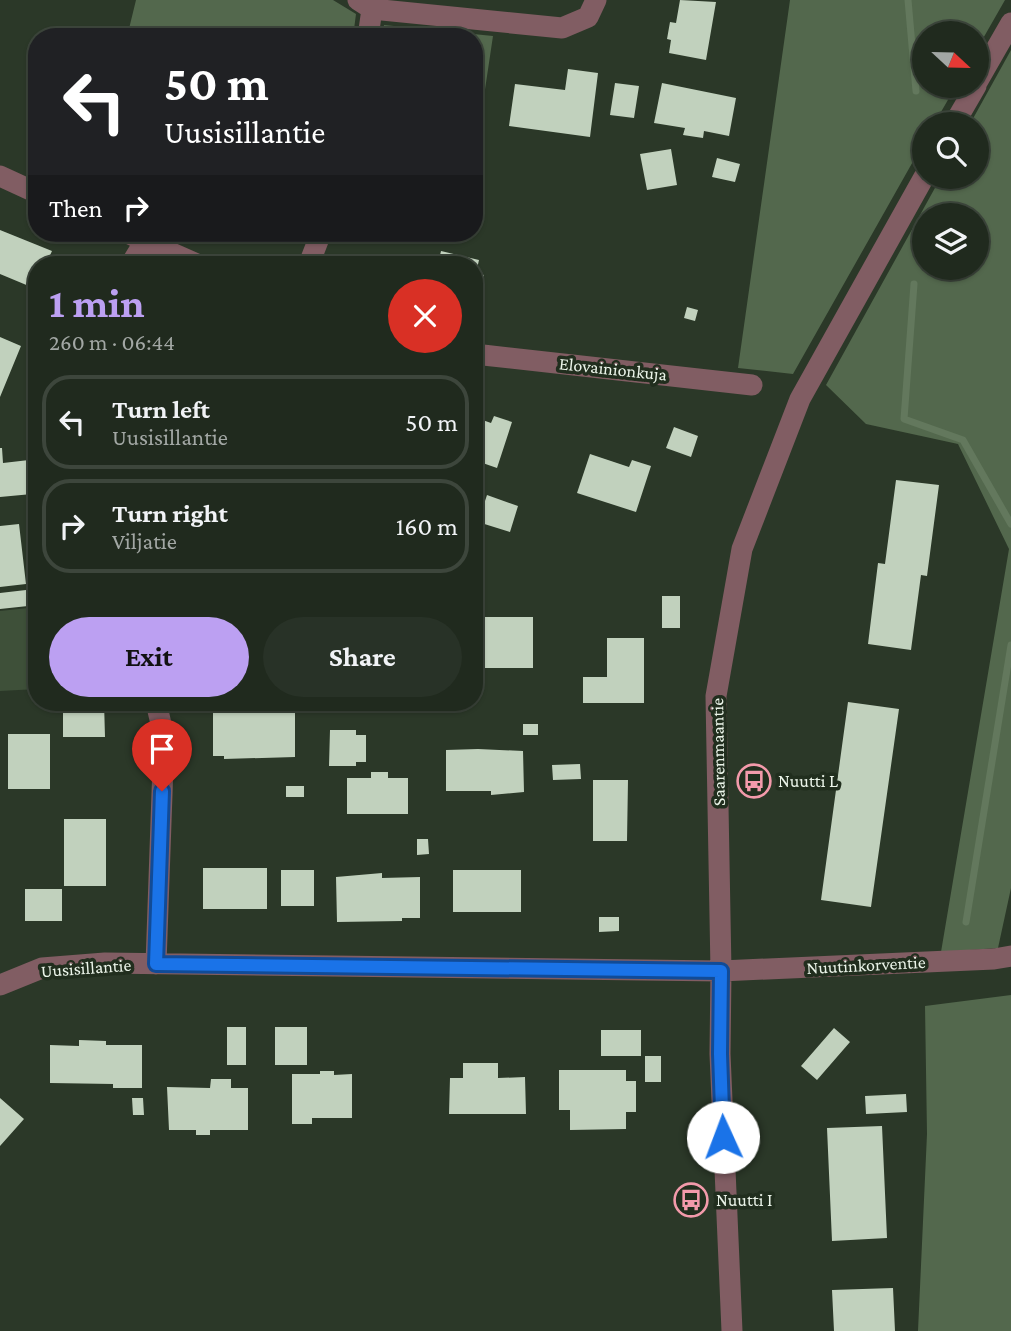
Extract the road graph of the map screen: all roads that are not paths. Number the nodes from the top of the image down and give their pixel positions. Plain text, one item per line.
1 (596, 0) edge
2 (365, 4) edge
3 (1011, 23) edge
4 (367, 28) edge
5 (989, 62) edge
6 (0, 176) edge
7 (28, 188) edge
8 (917, 189) edge
9 (147, 242) edge
10 (179, 256) edge
11 (483, 355) edge
12 (752, 385) dead end
13 (158, 711) edge
14 (1011, 956) edge
15 (156, 964) junction
16 (721, 971) junction
17 (0, 985) edge
18 (732, 1331) edge

1 - 2 street
2 - 4 street
3 - 5 street
6 - 7 street
8 - 16 street, Saarenmaantie
9 - 10 street
11 - 12 street, Elovainionkuja
13 - 15 street
14 - 16 street, Nuutinkorventie
15 - 16 street, Uusisillantie
15 - 17 street, Uusisillantie
16 - 18 street, Saarenmaantie

